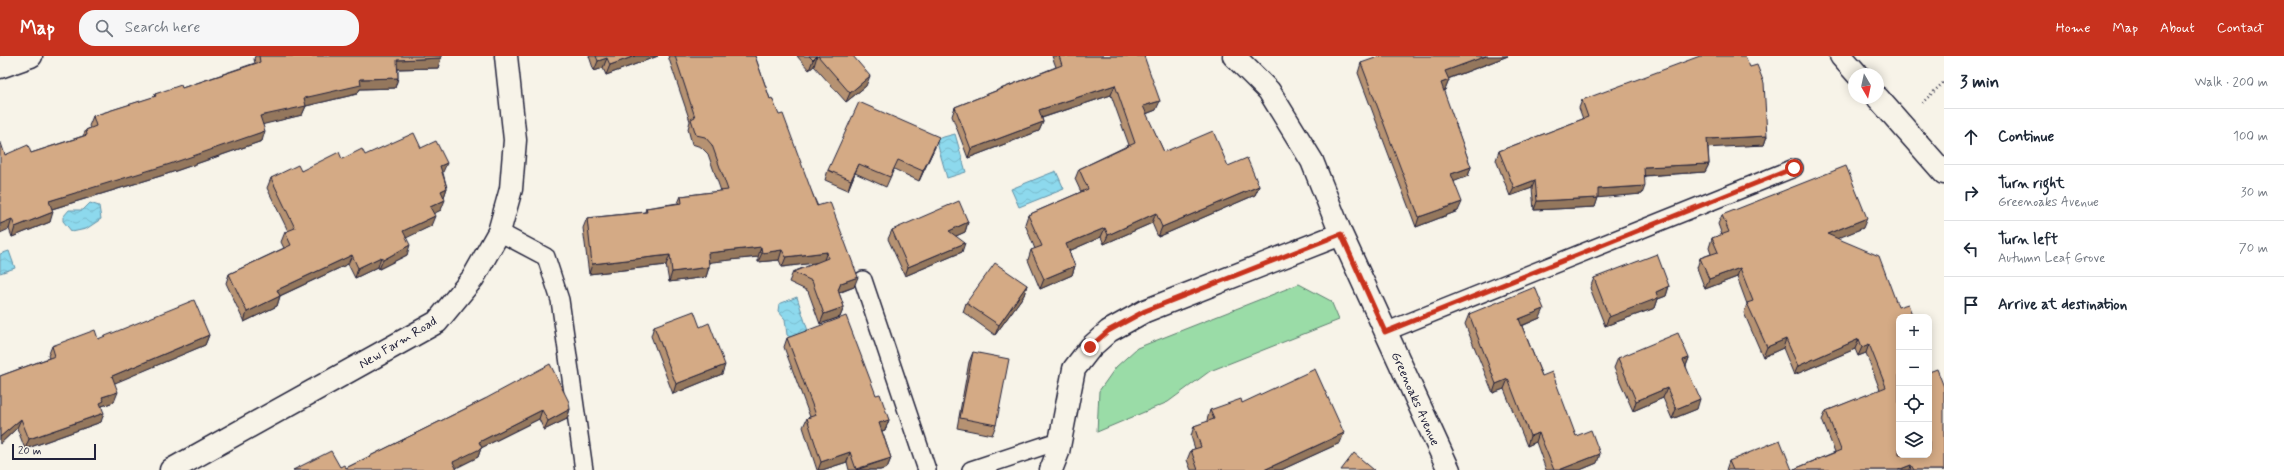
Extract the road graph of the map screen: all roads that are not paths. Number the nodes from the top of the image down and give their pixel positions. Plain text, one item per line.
1 (31, 56) edge
2 (506, 56) edge
3 (1234, 56) edge
4 (1841, 56) edge
5 (0, 67) edge
6 (1852, 68) edge
7 (1883, 104) edge
8 (1794, 168) dead end
9 (1944, 173) edge
10 (499, 232) junction
11 (1341, 234) junction
12 (863, 280) dead end
13 (1385, 332) junction
14 (1061, 440) junction
15 (194, 465) edge
16 (171, 470) edge
17 (584, 470) edge
18 (927, 470) edge
19 (972, 470) edge
20 (1051, 470) edge
21 (1449, 470) edge

1 - 5 street
2 - 10 street, New Farm Road
3 - 11 street, Greenoaks Avenue
4 - 6 street
7 - 9 street
8 - 13 lane
10 - 15 street, New Farm Road
10 - 17 lane
11 - 13 street, Greenoaks Avenue
11 - 14 street
12 - 18 lane
13 - 21 street, Greenoaks Avenue
14 - 19 lane
14 - 20 street
15 - 16 street, New Farm Road

